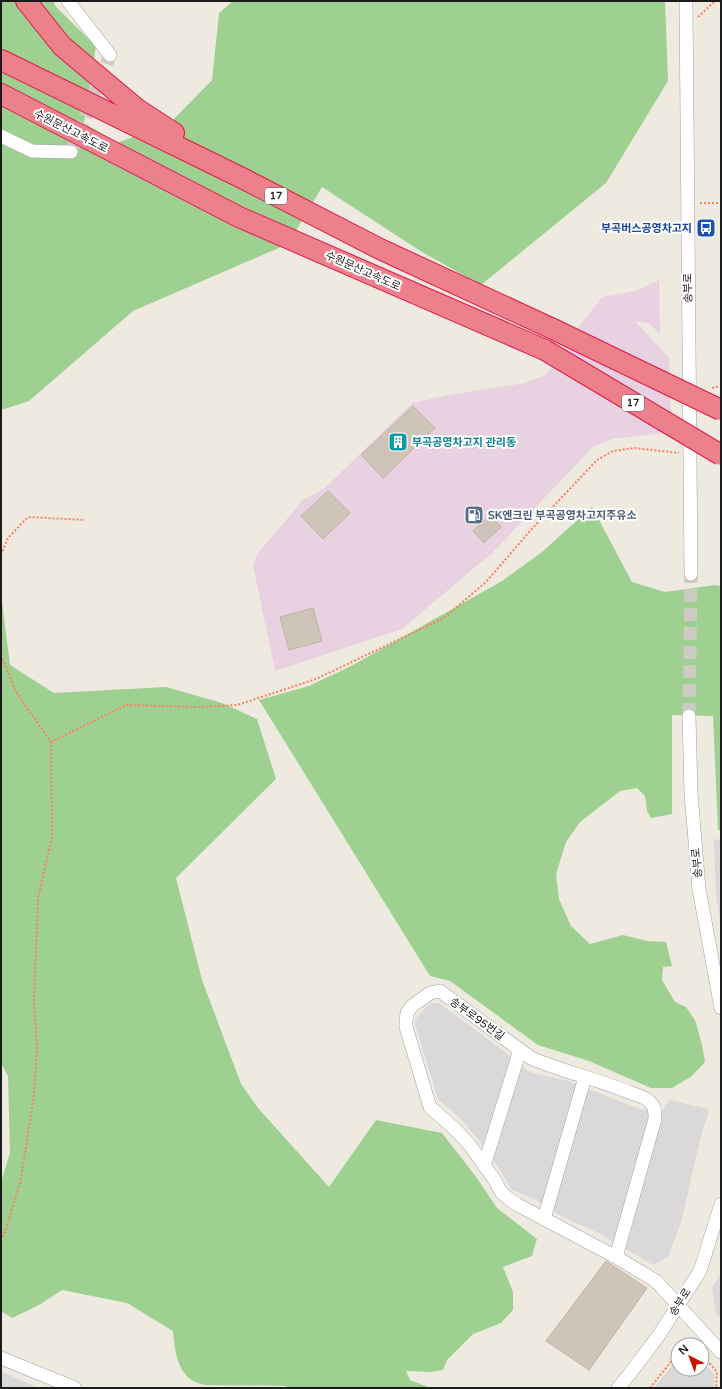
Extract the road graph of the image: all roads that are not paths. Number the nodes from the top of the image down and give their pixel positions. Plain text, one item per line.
1 (26, 1) edge
2 (68, 1) edge
3 (686, 1) edge
4 (110, 55) dead end
5 (1, 60) edge
6 (1, 94) edge
7 (1, 136) edge
8 (71, 152) dead end
9 (242, 178) junction
10 (721, 410) edge
11 (721, 455) edge
12 (691, 574) tunnel mouth
13 (690, 716) tunnel mouth
14 (721, 1008) edge
15 (520, 1050) junction
16 (585, 1076) junction
17 (484, 1166) junction
18 (721, 1204) edge
19 (544, 1219) junction
20 (616, 1257) junction
21 (676, 1308) junction
22 (721, 1352) edge
23 (1, 1358) edge
24 (721, 1362) edge
25 (75, 1388) edge
26 (618, 1388) edge

1 - 9 highway
2 - 4 street
3 - 12 street, 송부로
5 - 9 highway, 17
6 - 11 highway, 수원문산고속도로 / 17, bridge
7 - 8 street
9 - 10 highway, 17, bridge
13 - 14 street, 송부로
15 - 16 street, 송부로95번길
15 - 17 street
15 - 17 street, 송부로95번길
16 - 19 street
16 - 20 street, 송부로95번길
17 - 19 street, 송부로95번길
18 - 21 street, 송부로
19 - 20 street, 송부로95번길
20 - 21 street, 송부로95번길
21 - 22 street
21 - 24 street
21 - 26 street, 송부로
23 - 25 street

